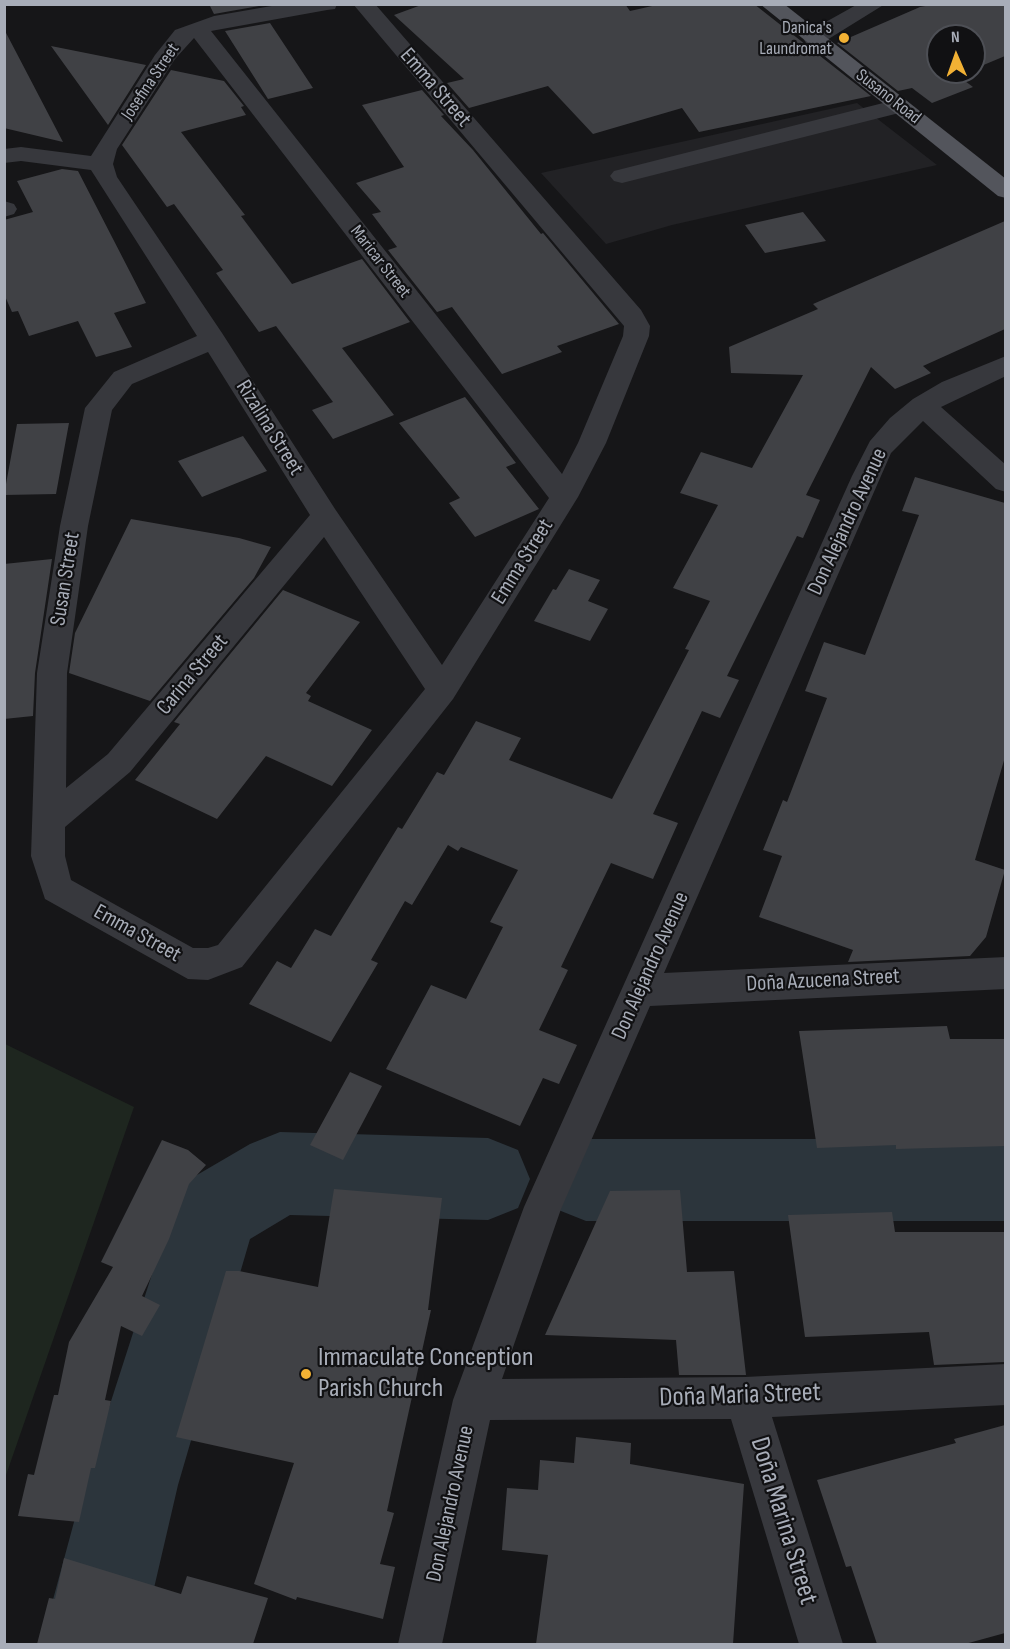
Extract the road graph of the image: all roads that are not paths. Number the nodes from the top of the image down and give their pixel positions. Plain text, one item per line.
1 (327, 4) edge
2 (363, 4) edge
3 (770, 4) edge
4 (875, 4) edge
5 (196, 28) junction
6 (814, 38) junction
7 (898, 106) junction
8 (4, 156) edge
9 (101, 164) junction
10 (622, 176) dead end
11 (1005, 191) edge
12 (213, 339) junction
13 (1005, 365) edge
14 (923, 406) junction
15 (1005, 482) edge
16 (564, 497) junction
17 (325, 516) junction
18 (442, 690) junction
19 (49, 821) junction
20 (57, 889) joint
21 (1003, 964) edge
22 (641, 990) junction
23 (1005, 1383) edge
24 (745, 1398) junction
25 (474, 1400) junction
26 (420, 1644) edge
27 (822, 1644) edge

1 - 5 street, Josefina Street
2 - 16 street, Emma Street
3 - 6 main road, Susano Road
4 - 6 street
5 - 9 street, Josefina Street
5 - 16 street, Maricar Street
6 - 7 main road, Susano Road
7 - 10 street
7 - 11 main road, Susano Road
8 - 9 street
9 - 12 street, Rizalina Street
12 - 17 street, Rizalina Street
12 - 19 street, Susan Street
13 - 14 street, Don Alejandro Avenue
14 - 15 street
14 - 22 street, Don Alejandro Avenue
16 - 18 street, Emma Street
17 - 18 street, Rizalina Street
17 - 19 street, Carina Street
18 - 20 street, Emma Street
19 - 20 street, Susan Street
21 - 22 street, Doña Azucena Street
22 - 25 street, Don Alejandro Avenue
23 - 24 street, Doña Maria Street
24 - 25 street, Doña Maria Street
24 - 27 street, Doña Marina Street
25 - 26 street, Don Alejandro Avenue

